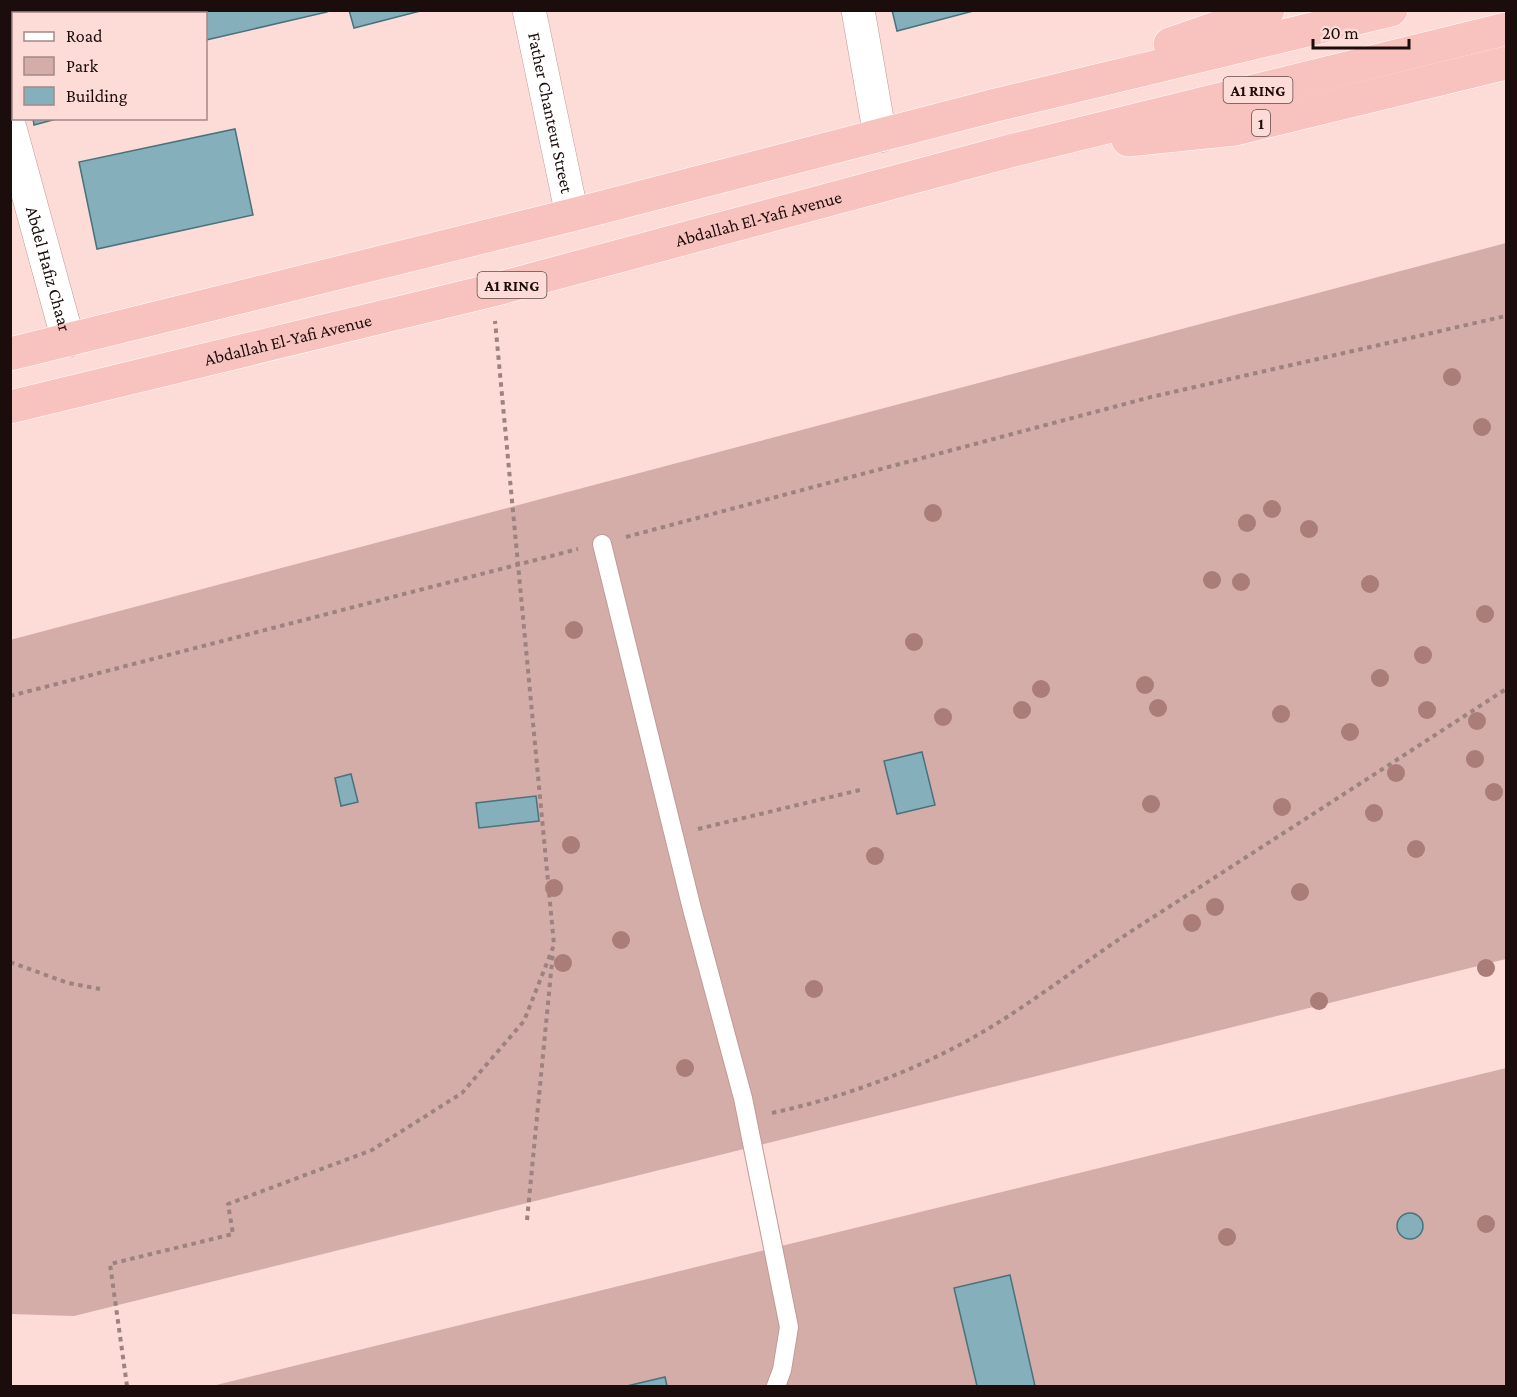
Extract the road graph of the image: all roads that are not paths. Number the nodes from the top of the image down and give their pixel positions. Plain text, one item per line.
1 (529, 10) edge
2 (858, 10) edge
3 (1268, 10) edge
4 (1391, 10) edge
5 (1506, 29) edge
6 (1506, 63) edge
7 (996, 105) junction
8 (10, 128) edge
9 (880, 136) junction
10 (1010, 151) junction
11 (572, 215) junction
12 (68, 340) junction
13 (10, 354) edge
14 (10, 407) edge
15 (602, 544) road end
16 (776, 1386) edge

1 - 11 street, Father Chanteur Street
2 - 9 street
3 - 7 highway
4 - 7 highway, A1 RING
5 - 10 highway, Abdallah El-Yafi Avenue / A1 RING
6 - 10 highway, 1
7 - 9 highway, A1 RING
8 - 12 street, Abdel Hafiz Chaar
9 - 11 highway, A1 RING
10 - 14 highway, Abdallah El-Yafi Avenue / A1 RING
11 - 12 highway, A1 RING
12 - 13 highway, A1 RING
15 - 16 lane

